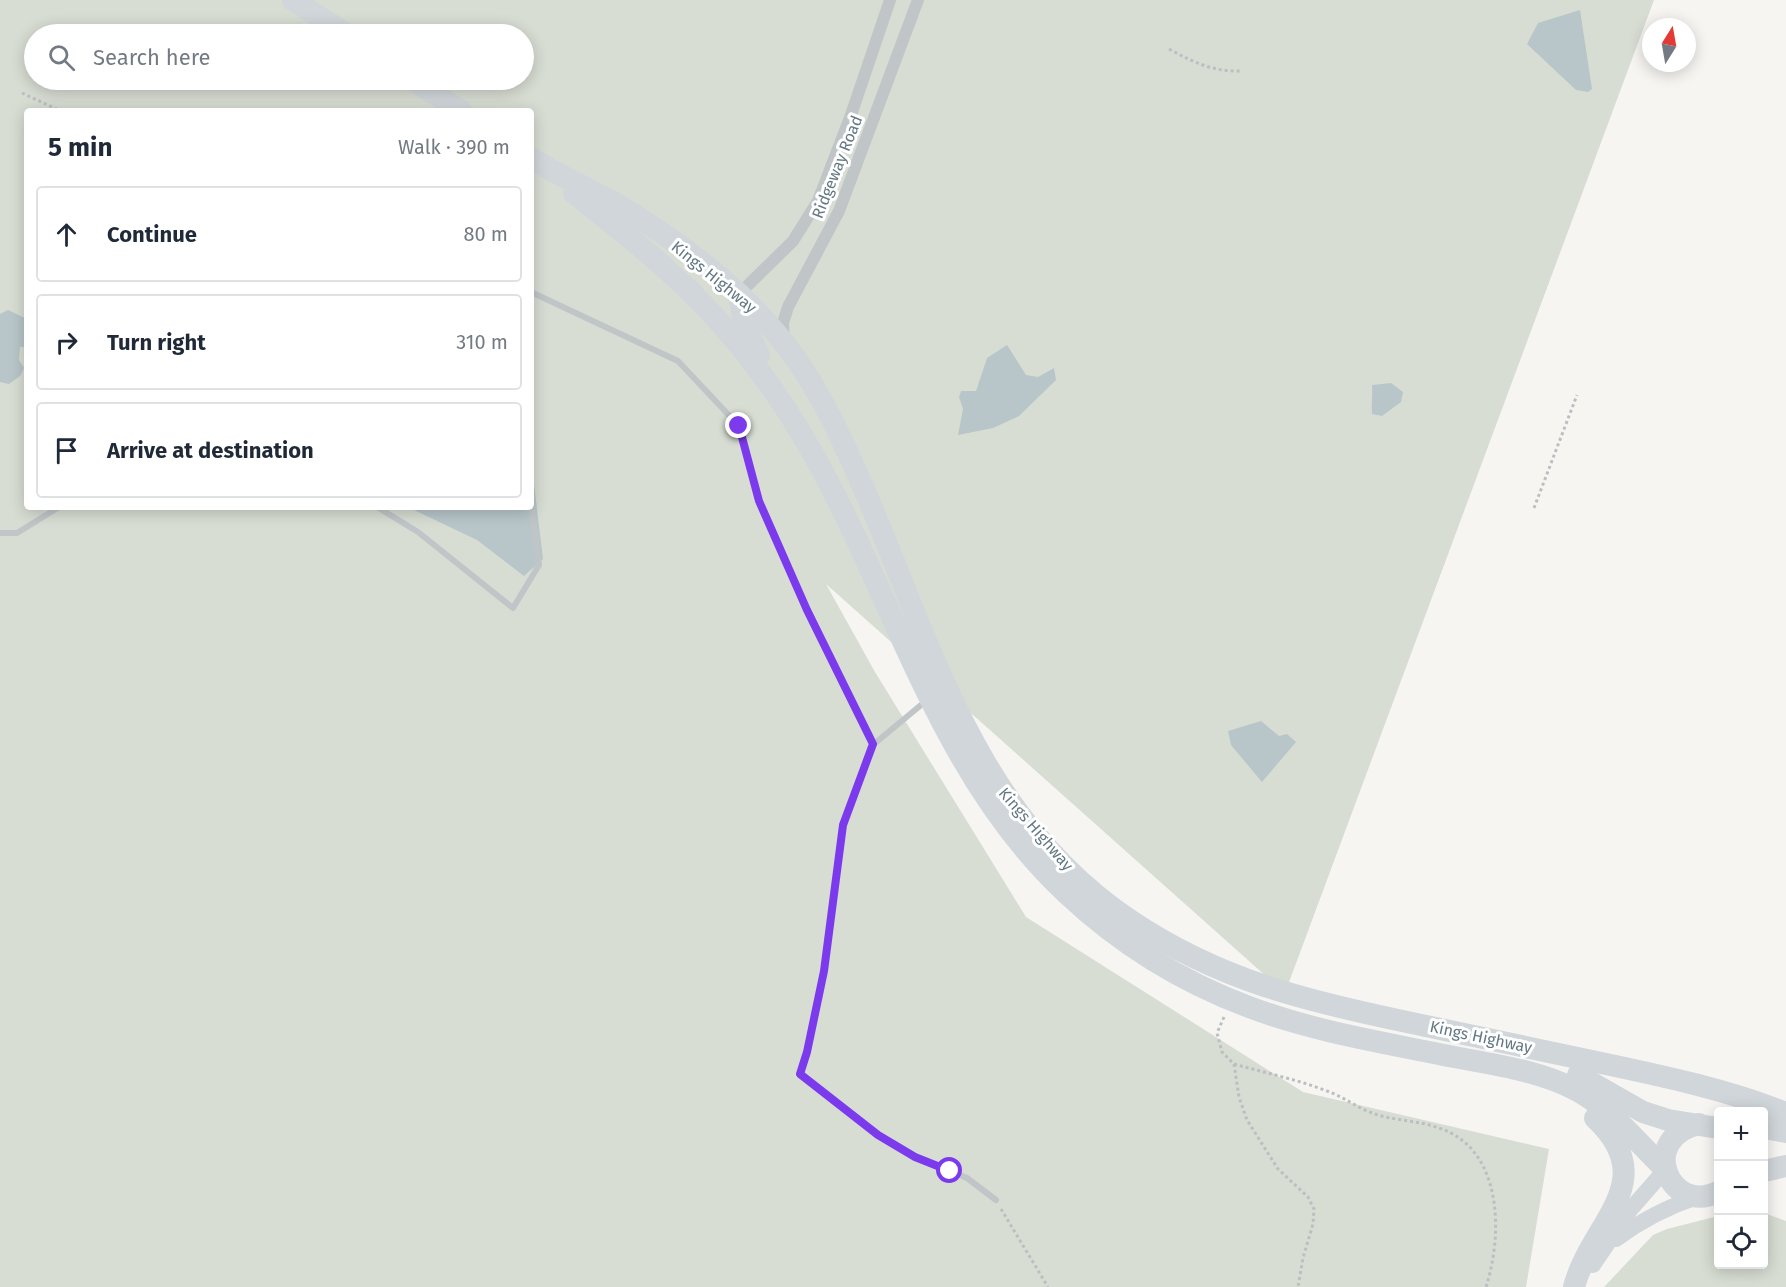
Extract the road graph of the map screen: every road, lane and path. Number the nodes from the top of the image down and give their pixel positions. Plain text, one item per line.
1 (293, 0) edge
2 (890, 0) edge
3 (918, 0) edge
4 (330, 24) edge
5 (1169, 50) dead end
6 (1241, 71) dead end
7 (428, 90) edge
8 (22, 93) dead end
9 (54, 108) edge
10 (456, 108) edge
11 (536, 161) edge
12 (534, 293) edge
13 (739, 294) junction
14 (784, 343) junction
15 (1577, 394) dead end
16 (786, 410) junction
17 (1534, 508) dead end
18 (54, 510) edge
19 (381, 510) edge
20 (532, 510) edge
21 (0, 533) edge
22 (929, 698) junction
23 (873, 744) junction
24 (1372, 1015) junction
25 (1217, 1033) dead end
26 (1234, 1064) junction
27 (1486, 1064) junction
28 (1786, 1113) edge
29 (1709, 1126) edge
30 (1768, 1129) edge
31 (1786, 1132) edge
32 (1786, 1166) edge
33 (1665, 1169) junction
34 (1768, 1170) edge
35 (1708, 1195) edge
36 (996, 1200) joint
37 (1602, 1250) junction
38 (1048, 1287) edge
39 (1298, 1287) edge
40 (1486, 1287) edge
41 (1574, 1287) edge
42 (1581, 1287) edge

1 - 4 highway
2 - 13 street, Ridgeway Road
3 - 14 street, Ridgeway Road
5 - 6 path
7 - 10 highway
8 - 9 path
11 - 13 highway, Kings Highway
11 - 16 highway, Kings Highway
12 - 23 lane
13 - 14 highway, Kings Highway
13 - 16 highway
14 - 24 highway, Kings Highway
15 - 17 path
16 - 22 highway, Kings Highway
18 - 21 lane
19 - 20 lane
22 - 23 lane
22 - 27 highway, Kings Highway
23 - 36 lane
24 - 28 highway, Kings Highway
24 - 29 highway
25 - 26 path
26 - 39 path
26 - 40 path
27 - 33 highway, Kings Highway
27 - 41 highway
29 - 33 highway
30 - 31 highway
32 - 34 highway
33 - 35 highway, Kings Highway
33 - 37 main road
35 - 37 main road
36 - 38 path
37 - 42 main road

